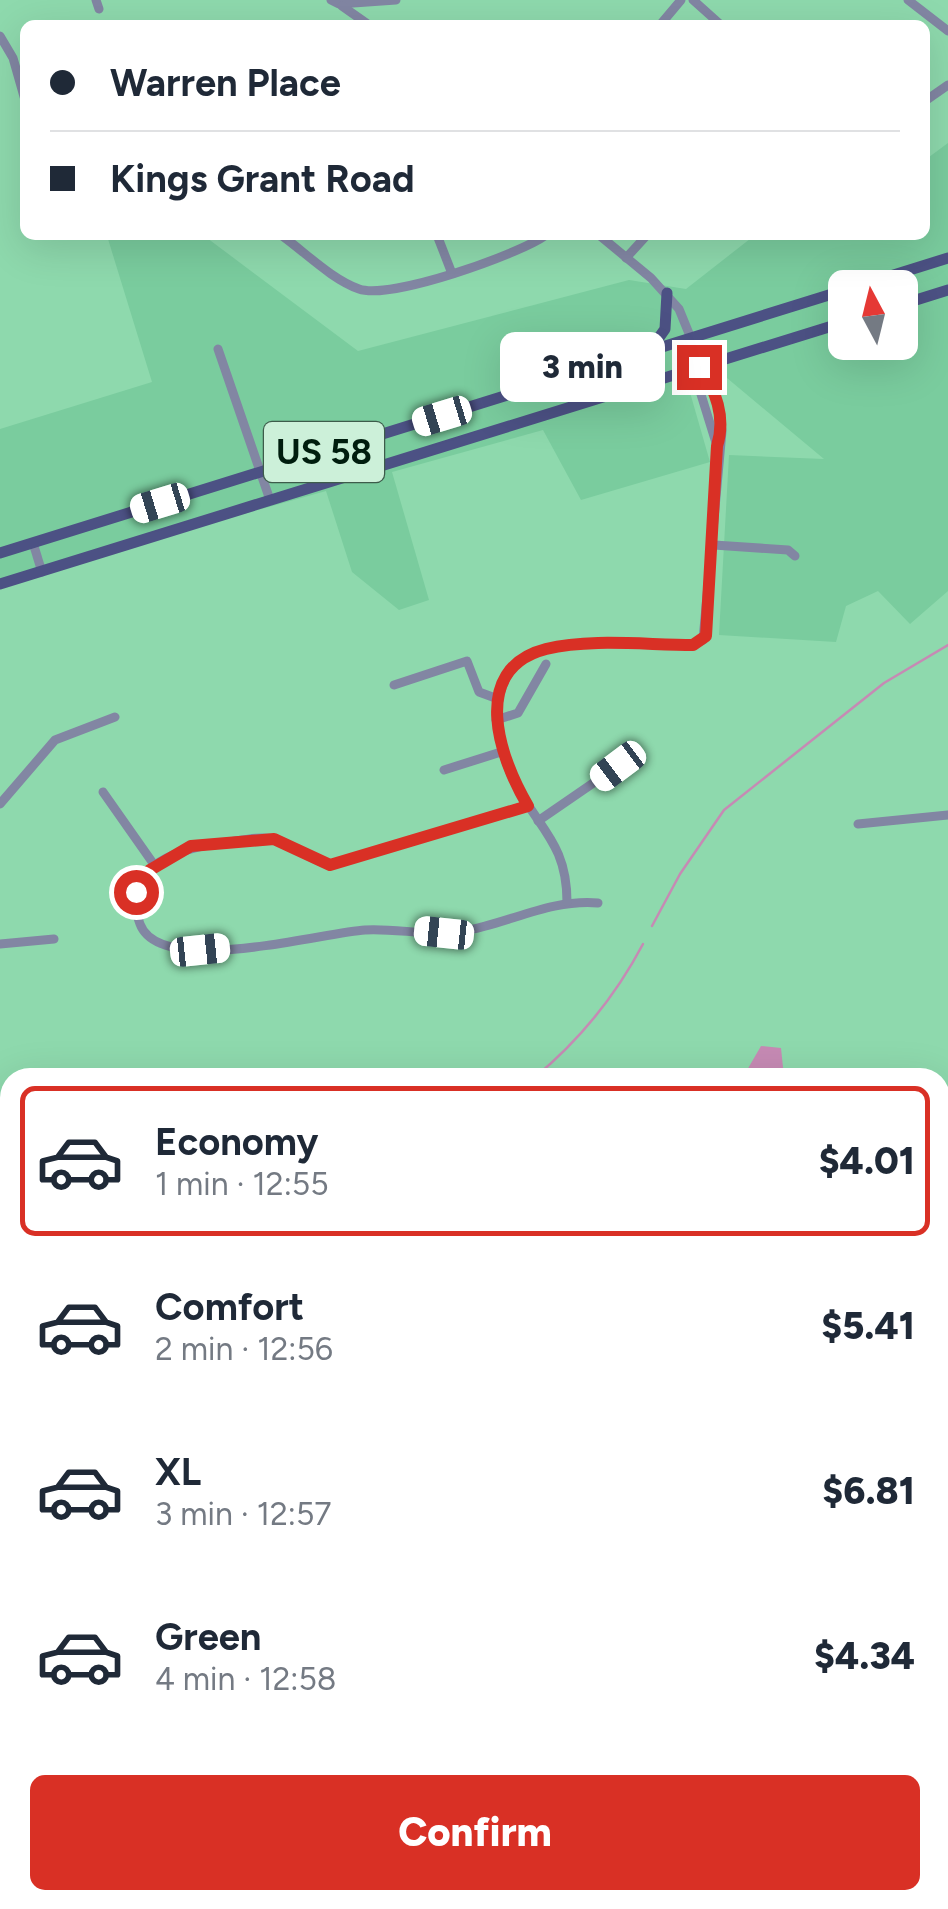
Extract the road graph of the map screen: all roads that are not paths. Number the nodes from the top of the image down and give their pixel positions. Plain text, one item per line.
1 (396, 0) edge
2 (681, 0) edge
3 (692, 0) edge
4 (908, 0) edge
5 (337, 1) edge
6 (355, 20) edge
7 (664, 20) edge
8 (715, 20) edge
9 (948, 31) edge
10 (0, 36) edge
11 (20, 82) edge
12 (288, 240) edge
13 (440, 240) edge
14 (537, 240) edge
15 (605, 240) edge
16 (642, 240) edge
17 (626, 258) junction
18 (948, 258) edge
19 (909, 270) edge
20 (450, 271) junction
21 (948, 290) edge
22 (666, 294) junction
23 (828, 295) edge
24 (918, 299) edge
25 (828, 327) edge
26 (691, 338) junction
27 (218, 348) dead end
28 (648, 352) junction
29 (699, 367) junction
30 (260, 472) junction
31 (270, 500) junction
32 (33, 543) junction
33 (714, 546) junction
34 (0, 553) edge
35 (795, 556) dead end
36 (42, 572) junction
37 (0, 584) edge
38 (546, 664) dead end
39 (394, 684) dead end
40 (498, 699) junction
41 (115, 717) dead end
42 (496, 720) junction
43 (501, 752) junction
44 (618, 766) dead end
45 (444, 770) dead end
46 (103, 792) dead end
47 (0, 804) edge
48 (528, 806) junction
49 (948, 815) edge
50 (538, 821) junction
51 (858, 824) dead end
52 (155, 866) junction
53 (566, 902) junction
54 (598, 903) dead end
55 (54, 939) dead end
56 (0, 944) edge

1 - 5 street
2 - 7 street
3 - 8 street
4 - 9 street
5 - 6 street
10 - 11 street
12 - 20 street
13 - 20 street
14 - 20 street
15 - 17 street
16 - 17 street
17 - 22 street
18 - 19 main road, US 58
21 - 24 main road
22 - 26 street
22 - 28 main road
23 - 26 main road, US 58
25 - 29 main road, US 58
26 - 28 main road, US 58
26 - 29 street
27 - 30 street
28 - 30 main road, US 58
29 - 31 main road, US 58
29 - 33 street
30 - 31 street
30 - 32 main road, US 58
31 - 36 main road, US 58
32 - 34 main road, US 58
32 - 36 street
33 - 35 street
33 - 40 street
36 - 37 main road, US 58
38 - 42 street
39 - 40 street
40 - 42 street
41 - 47 street
42 - 43 street
43 - 45 street
43 - 48 street
44 - 50 street
46 - 52 street
48 - 50 street
48 - 52 street
49 - 51 street
50 - 53 street
52 - 53 street
53 - 54 street
55 - 56 street

